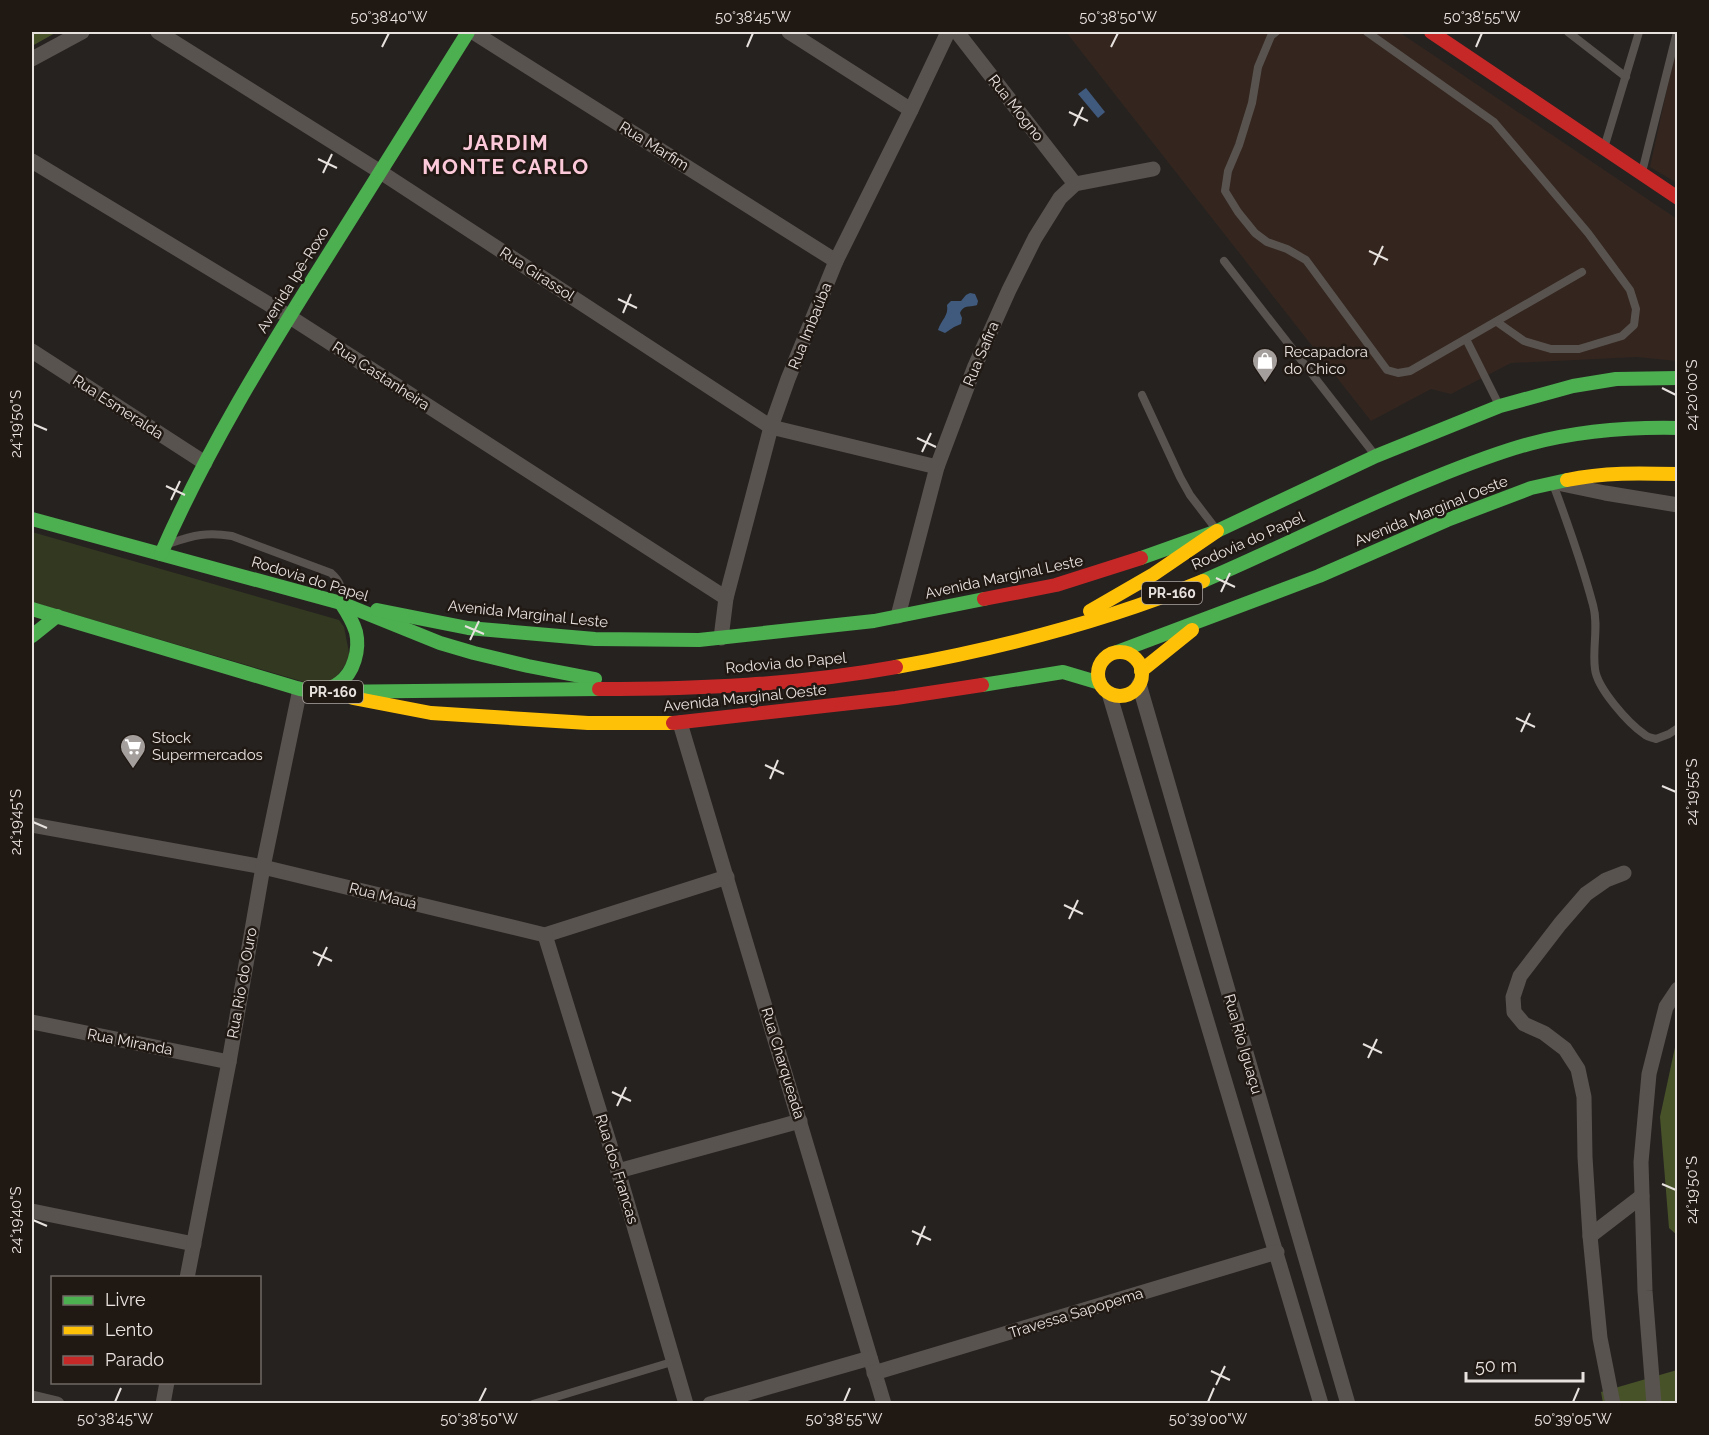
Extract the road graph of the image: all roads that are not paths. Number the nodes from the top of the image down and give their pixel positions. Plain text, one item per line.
1 (82, 32) edge
2 (158, 32) edge
3 (471, 32) edge
4 (789, 32) edge
5 (948, 32) edge
6 (957, 32) edge
7 (1276, 32) edge
8 (1367, 32) edge
9 (1431, 32) edge
10 (1568, 32) edge
11 (1640, 32) edge
12 (1677, 32) edge
13 (32, 59) edge
14 (1626, 77) junction
15 (911, 110) junction
16 (1604, 149) junction
17 (32, 161) edge
18 (1153, 169) dead end
19 (380, 171) junction
20 (1641, 174) junction
21 (1075, 184) junction
22 (1677, 198) edge
23 (836, 261) junction
24 (1224, 261) dead end
25 (1582, 272) dead end
26 (290, 317) junction
27 (1497, 322) junction
28 (1466, 339) junction
29 (32, 351) edge
30 (1677, 378) edge
31 (1142, 395) dead end
32 (1500, 406) junction
33 (771, 428) junction
34 (1677, 428) edge
35 (1376, 456) junction
36 (205, 463) junction
37 (937, 467) junction
38 (1677, 474) edge
39 (1554, 482) junction
40 (1677, 504) edge
41 (32, 519) edge
42 (1217, 531) junction
43 (163, 549) junction
44 (726, 598) junction
45 (341, 603) junction
46 (32, 609) edge
47 (57, 616) junction
48 (898, 616) junction
49 (1207, 618) junction
50 (1052, 633) junction
51 (32, 636) edge
52 (721, 638) junction
53 (1117, 652) junction
54 (1140, 678) junction
55 (1105, 688) junction
56 (300, 689) junction
57 (647, 689) junction
58 (320, 692) junction
59 (680, 723) junction
60 (1677, 728) edge
61 (32, 825) edge
62 (263, 867) junction
63 (1624, 873) dead end
64 (727, 877) junction
65 (545, 935) junction
66 (1677, 989) edge
67 (32, 1022) edge
68 (229, 1062) junction
69 (800, 1121) junction
70 (618, 1171) junction
71 (1642, 1196) junction
72 (32, 1210) edge
73 (1590, 1236) junction
74 (194, 1244) junction
75 (1277, 1252) junction
76 (187, 1276) edge
77 (675, 1361) junction
78 (872, 1365) junction
79 (167, 1384) edge
80 (32, 1398) edge
81 (57, 1404) edge
82 (163, 1404) edge
83 (533, 1404) edge
84 (686, 1404) edge
85 (710, 1404) edge
86 (884, 1404) edge
87 (1321, 1404) edge
88 (1348, 1404) edge
89 (1613, 1404) edge
90 (1654, 1404) edge

1 - 13 street
2 - 19 street, Rua Girassol
3 - 19 main road, Avenida Ipê-Roxo
3 - 23 street, Rua Marfim
4 - 15 street
5 - 15 street, Rua Imbaúba
6 - 21 street, Rua Mogno
7 - 28 lane
8 - 27 lane
9 - 16 main road
10 - 14 lane
11 - 14 lane
12 - 20 lane
14 - 16 lane
15 - 23 street, Rua Imbaúba
16 - 20 main road
17 - 26 street, Rua Castanheira
18 - 21 street
19 - 26 main road, Avenida Ipê-Roxo
19 - 33 street, Rua Girassol
20 - 22 main road
21 - 37 street, Rua Safira
23 - 33 street, Rua Imbaúba
24 - 35 lane
25 - 27 lane
26 - 36 main road, Avenida Ipê-Roxo
26 - 44 street, Rua Castanheira
27 - 28 lane
28 - 32 lane
29 - 36 street, Rua Esmeralda
30 - 32 main road, Avenida Marginal Leste
31 - 42 lane
32 - 35 main road, Avenida Marginal Leste
33 - 37 street, Rua Girassol
33 - 44 street, Rua Imbaúba
34 - 50 main road, Rodovia do Papel / PR-160
35 - 42 main road, Avenida Marginal Leste
36 - 43 main road, Avenida Ipê-Roxo
37 - 48 street, Rua Safira
38 - 39 main road, Avenida Marginal Oeste
39 - 40 street
39 - 49 main road, Avenida Marginal Oeste
39 - 60 lane
41 - 43 main road, Rodovia do Papel / PR-160
42 - 48 main road, Avenida Marginal Leste
42 - 50 main road
43 - 45 main road, Rodovia do Papel / PR-160
43 - 45 lane
44 - 52 street, Rua Imbaúba
45 - 52 main road, Avenida Marginal Leste
45 - 57 main road, Rodovia do Papel / PR-160
45 - 58 main road
46 - 47 main road, Rodovia do Papel / PR-160
47 - 51 main road
47 - 56 main road, Rodovia do Papel / PR-160
48 - 52 main road, Avenida Marginal Leste
49 - 53 main road, Avenida Marginal Oeste
49 - 54 main road, Avenida Marginal Oeste
50 - 57 main road, Rodovia do Papel / PR-160
53 - 54 main road
53 - 55 main road, Avenida Marginal Oeste
54 - 55 main road, Avenida Marginal Oeste
54 - 88 street, Rua Rio Iguaçu
55 - 59 main road, Avenida Marginal Oeste
55 - 75 street, Rua Rio Iguaçu
56 - 58 main road, Rodovia do Papel / PR-160
56 - 62 street, Rua Rio do Ouro
57 - 58 main road, Rodovia do Papel / PR-160
58 - 59 main road, Avenida Marginal Oeste
59 - 64 street, Rua Charqueada
61 - 62 street, Rua Mauá
62 - 65 street, Rua Mauá
62 - 68 street, Rua Rio do Ouro
63 - 73 street
64 - 65 street
64 - 69 street, Rua Charqueada
65 - 70 street, Rua dos Francas
66 - 71 street
67 - 68 street, Rua Miranda
68 - 74 street, Rua Rio do Ouro
69 - 70 street
69 - 78 street, Rua Charqueada
70 - 77 street, Rua dos Francas
71 - 73 street
71 - 90 street
72 - 74 street
73 - 89 street
74 - 76 street, Rua Rio do Ouro
75 - 78 street, Travessa Sapopema
75 - 87 street, Rua Rio Iguaçu
77 - 83 lane
77 - 84 street, Rua dos Francas
78 - 85 street, Travessa Sapopema
78 - 86 street, Rua Charqueada
79 - 82 street
80 - 81 street

